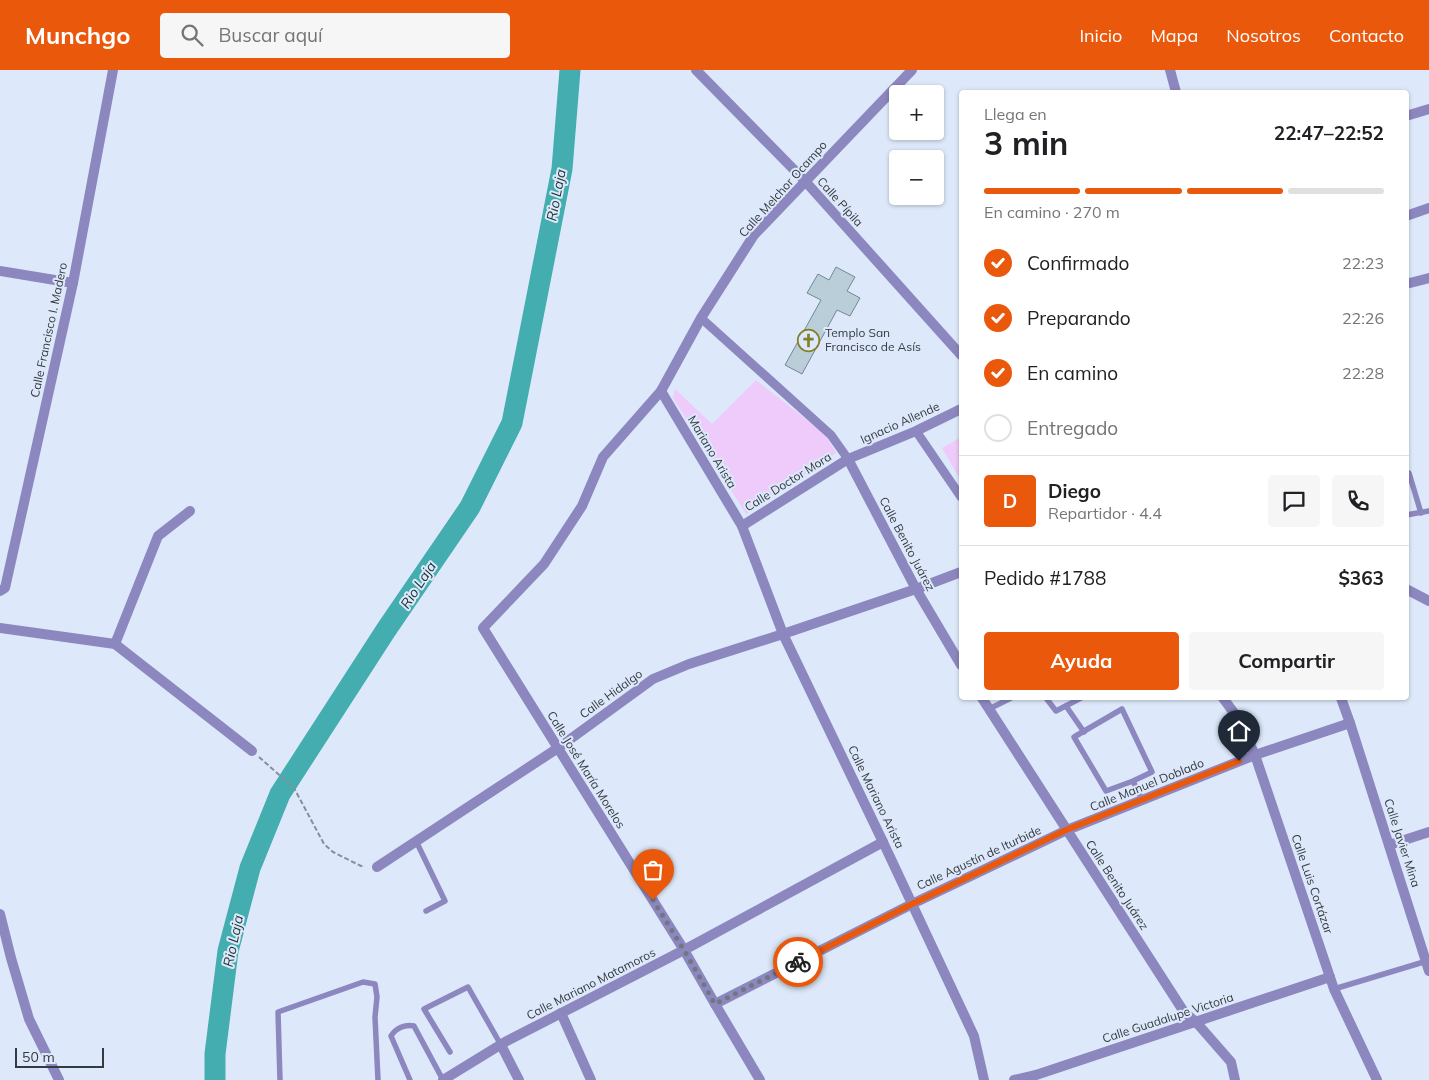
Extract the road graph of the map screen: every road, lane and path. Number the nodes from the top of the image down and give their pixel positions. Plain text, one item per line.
1 (113, 70) edge
2 (696, 70) edge
3 (912, 70) edge
4 (1170, 70) edge
5 (1175, 90) edge
6 (1429, 109) edge
7 (1409, 115) edge
8 (805, 182) junction
9 (1429, 208) edge
10 (1409, 215) edge
11 (0, 272) edge
12 (1429, 278) edge
13 (73, 283) junction
14 (1409, 283) edge
15 (701, 318) junction
16 (959, 353) edge
17 (661, 391) junction
18 (959, 410) edge
19 (916, 431) junction
20 (848, 459) junction
21 (1409, 473) edge
22 (959, 494) edge
23 (190, 511) dead end
24 (1429, 511) edge
25 (1421, 513) junction
26 (1409, 515) edge
27 (742, 526) junction
28 (959, 573) edge
29 (916, 590) junction
30 (1409, 590) edge
31 (0, 591) edge
32 (1429, 601) edge
33 (0, 628) edge
34 (483, 628) joint
35 (783, 634) junction
36 (115, 644) junction
37 (959, 662) edge
38 (983, 700) edge
39 (1007, 700) edge
40 (1047, 700) edge
41 (1077, 700) edge
42 (1224, 700) edge
43 (1342, 700) edge
44 (1066, 706) junction
45 (989, 709) junction
46 (1350, 723) junction
47 (1084, 732) junction
48 (558, 748) junction
49 (252, 751) joint
50 (1255, 755) junction
51 (1134, 781) junction
52 (1142, 800) junction
53 (1066, 830) junction
54 (1429, 832) edge
55 (416, 841) junction
56 (883, 842) junction
57 (1389, 845) junction
58 (377, 867) joint
59 (912, 904) junction
60 (426, 911) dead end
61 (0, 914) edge
62 (684, 950) junction
63 (1428, 966) edge
64 (1330, 977) junction
65 (1334, 989) junction
66 (715, 1004) junction
67 (561, 1013) junction
68 (1196, 1022) junction
69 (500, 1045) junction
70 (450, 1052) dead end
71 (59, 1080) edge
72 (280, 1080) edge
73 (378, 1080) edge
74 (410, 1080) edge
75 (443, 1080) edge
76 (519, 1080) edge
77 (591, 1080) edge
78 (760, 1080) edge
79 (984, 1080) edge
80 (1014, 1080) edge
81 (1235, 1080) edge
82 (1377, 1080) edge

1 - 13 street, Calle Francisco I. Madero
2 - 8 street, Calle Pípila
3 - 8 street, Calle Melchor Ocampo
4 - 5 street
6 - 7 street
8 - 15 street, Calle Melchor Ocampo
8 - 16 street, Calle Pípila
9 - 10 street
11 - 13 street
12 - 14 street
13 - 31 street, Calle Francisco I. Madero
15 - 17 street, Calle Melchor Ocampo
15 - 20 street
17 - 27 street, Mariano Arista
17 - 34 street, Calle Melchor Ocampo
18 - 19 street, Ignacio Allende
19 - 20 street, Ignacio Allende
19 - 22 street
20 - 27 street, Calle Doctor Mora
20 - 29 street, Calle Benito Juárez
21 - 25 lane
23 - 36 street
24 - 25 lane
25 - 26 lane
27 - 35 street, Calle Mariano Arista
28 - 29 street, Calle Hidalgo
29 - 35 street, Calle Hidalgo
29 - 37 street, Calle Benito Juárez
30 - 32 street
33 - 36 street
34 - 48 street, Calle José María Morelos
35 - 48 street, Calle Hidalgo
35 - 56 street, Calle Mariano Arista
36 - 49 street
38 - 45 street, Calle Benito Juárez
39 - 45 lane
40 - 44 lane
41 - 44 lane
42 - 50 street, Calle Luis Cortázar
43 - 46 street, Calle Javier Mina
44 - 47 lane
45 - 53 street, Calle Benito Juárez
46 - 50 street, Calle Manuel Doblado
46 - 57 street, Calle Javier Mina
47 - 51 lane
47 - 51 lane
48 - 55 street, Calle Hidalgo
48 - 62 street, Calle José María Morelos
49 - 58 path
50 - 52 street, Calle Manuel Doblado
50 - 64 street, Calle Luis Cortázar
51 - 52 lane
52 - 53 street, Calle Manuel Doblado
53 - 59 street, Calle Agustín de Iturbide
53 - 68 street, Calle Benito Juárez
54 - 57 street
55 - 58 street, Calle Hidalgo
55 - 60 lane
56 - 59 street, Calle Mariano Arista
56 - 62 street, Calle Mariano Matamoros
57 - 63 street, Calle Javier Mina
59 - 66 street, Calle Agustín de Iturbide
59 - 79 street, Calle Mariano Arista
61 - 71 street
62 - 66 street, Calle José María Morelos
62 - 67 street, Calle Mariano Matamoros
63 - 65 lane
64 - 65 street, Calle Luis Cortázar
64 - 68 street, Calle Guadalupe Victoria
65 - 82 street, Calle Luis Cortázar
66 - 78 street, Calle José María Morelos
67 - 69 street, Calle Mariano Matamoros
67 - 77 street
68 - 80 street, Calle Guadalupe Victoria
68 - 81 street, Calle Benito Juárez
69 - 70 lane
69 - 75 street, Calle Mariano Matamoros
69 - 76 street
72 - 73 lane
74 - 75 lane

